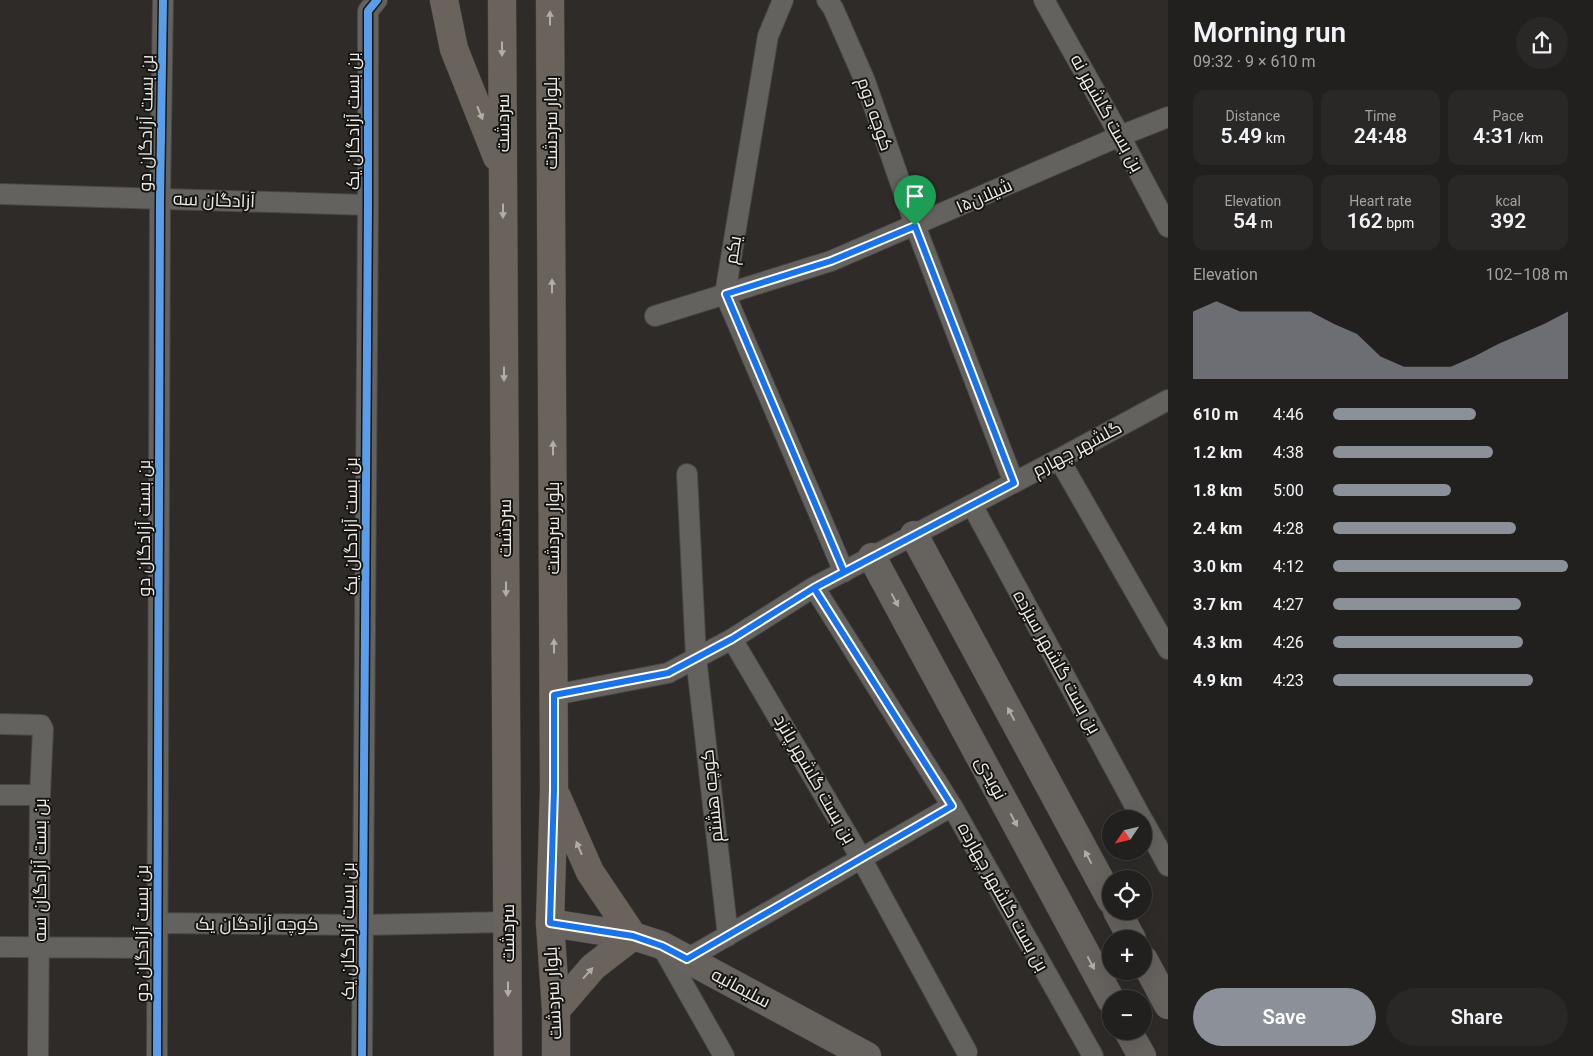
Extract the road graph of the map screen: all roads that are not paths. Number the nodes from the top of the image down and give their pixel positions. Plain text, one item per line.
1 (163, 0) edge
2 (377, 0) edge
3 (444, 0) edge
4 (502, 0) edge
5 (550, 0) edge
6 (783, 0) edge
7 (827, 0) edge
8 (1044, 0) edge
9 (1168, 117) edge
10 (1120, 136) junction
11 (503, 171) junction
12 (0, 194) edge
13 (160, 199) junction
14 (368, 205) junction
15 (915, 226) junction
16 (1168, 227) edge
17 (726, 294) junction
18 (655, 316) dead end
19 (1168, 400) edge
20 (1059, 459) junction
21 (687, 474) dead end
22 (1014, 483) junction
23 (972, 505) junction
24 (914, 535) junction
25 (872, 557) junction
26 (844, 572) junction
27 (814, 588) junction
28 (732, 639) junction
29 (1168, 649) edge
30 (696, 657) junction
31 (554, 695) junction
32 (0, 724) edge
33 (554, 790) junction
34 (0, 795) edge
35 (40, 795) junction
36 (952, 806) junction
37 (1138, 810) edge
38 (1152, 837) edge
39 (861, 858) junction
40 (1168, 866) edge
41 (1102, 883) edge
42 (508, 922) junction
43 (157, 923) junction
44 (550, 923) junction
45 (363, 925) junction
46 (633, 936) junction
47 (728, 936) junction
48 (0, 946) edge
49 (662, 946) junction
50 (39, 947) junction
51 (157, 948) junction
52 (687, 959) junction
53 (1152, 975) edge
54 (1106, 990) edge
55 (1168, 1005) edge
56 (556, 1010) junction
57 (1133, 1040) edge
58 (967, 1052) dead end
59 (38, 1056) edge
60 (157, 1056) edge
61 (362, 1056) edge
62 (508, 1056) edge
63 (556, 1056) edge
64 (724, 1056) edge
65 (867, 1056) edge
66 (1093, 1056) edge
67 (1142, 1056) edge

1 - 13 street, بن بست آزادگان دو
2 - 14 street, بن بست آزادگان یک
3 -> 11 main road
4 -> 11 main road, سردشت
31 -> 5 main road, بلوار سردشت
6 - 17 street, یکم
7 - 15 street, کوچه دوم
8 - 10 street, بن بست گلشهر نه
9 - 10 street, شیلان۱۵
10 - 15 street, شیلان۱۵
10 - 16 street, بن بست گلشهر نه
11 -> 42 main road, سردشت
12 - 13 street, آزادگان سه
13 - 14 street, آزادگان سه
13 - 43 street, بن بست آزادگان دو
14 - 45 street, بن بست آزادگان یک
15 - 17 street, شیلان۱۵
15 - 22 street, کوچه دوم
17 - 18 street, شیلان۱۵
17 - 26 street
19 - 20 street, گلشهر چهارم
20 - 22 street, گلشهر چهارم
20 - 29 street
21 - 30 street, کوچه هشتم
22 - 23 street, گلشهر چهارم
23 - 24 street, گلشهر چهارم
23 - 37 street, بن بست گلشهر سیزده
24 - 25 street, گلشهر چهارم
41 -> 24 street
25 - 26 street, گلشهر چهارم
25 -> 54 street, نویدی
26 - 27 street, گلشهر چهارم
27 - 28 street, گلشهر چهارم
27 - 36 street, بن بست گلشهر چهارده
28 - 30 street, گلشهر چهارم
28 - 39 street, بن بست گلشهر پانزد
30 - 31 street, گلشهر چهارم
30 - 47 street, کوچه هشتم
31 - 33 main road, بلوار سردشت
32 - 35 street, بن بست آزادگان سه
33 - 44 main road, بلوار سردشت
46 -> 33 main road
34 - 35 street
35 - 50 street, بن بست آزادگان سه
36 - 39 street
36 - 66 street, بن بست گلشهر چهارده
38 - 40 street, بن بست گلشهر سیزده
39 - 47 street
39 - 58 street, بن بست گلشهر پانزد
42 - 44 main road
42 - 45 street, کوچه آزادگان یک
42 -> 62 main road, سردشت
43 - 45 street, کوچه آزادگان یک
43 - 51 street, بن بست آزادگان دو
44 - 46 street, سلیمانیه
44 - 56 main road, بلوار سردشت
45 - 61 street, بن بست آزادگان یک
46 - 49 street, سلیمانیه
56 -> 46 main road
47 - 52 street
48 - 50 street
49 - 52 street, سلیمانیه
49 - 64 street
50 - 51 street
50 - 59 street, بن بست آزادگان سه
51 - 60 street, بن بست آزادگان دو
52 - 65 street, سلیمانیه
53 - 55 street
56 - 63 main road, بلوار سردشت
57 - 67 street

